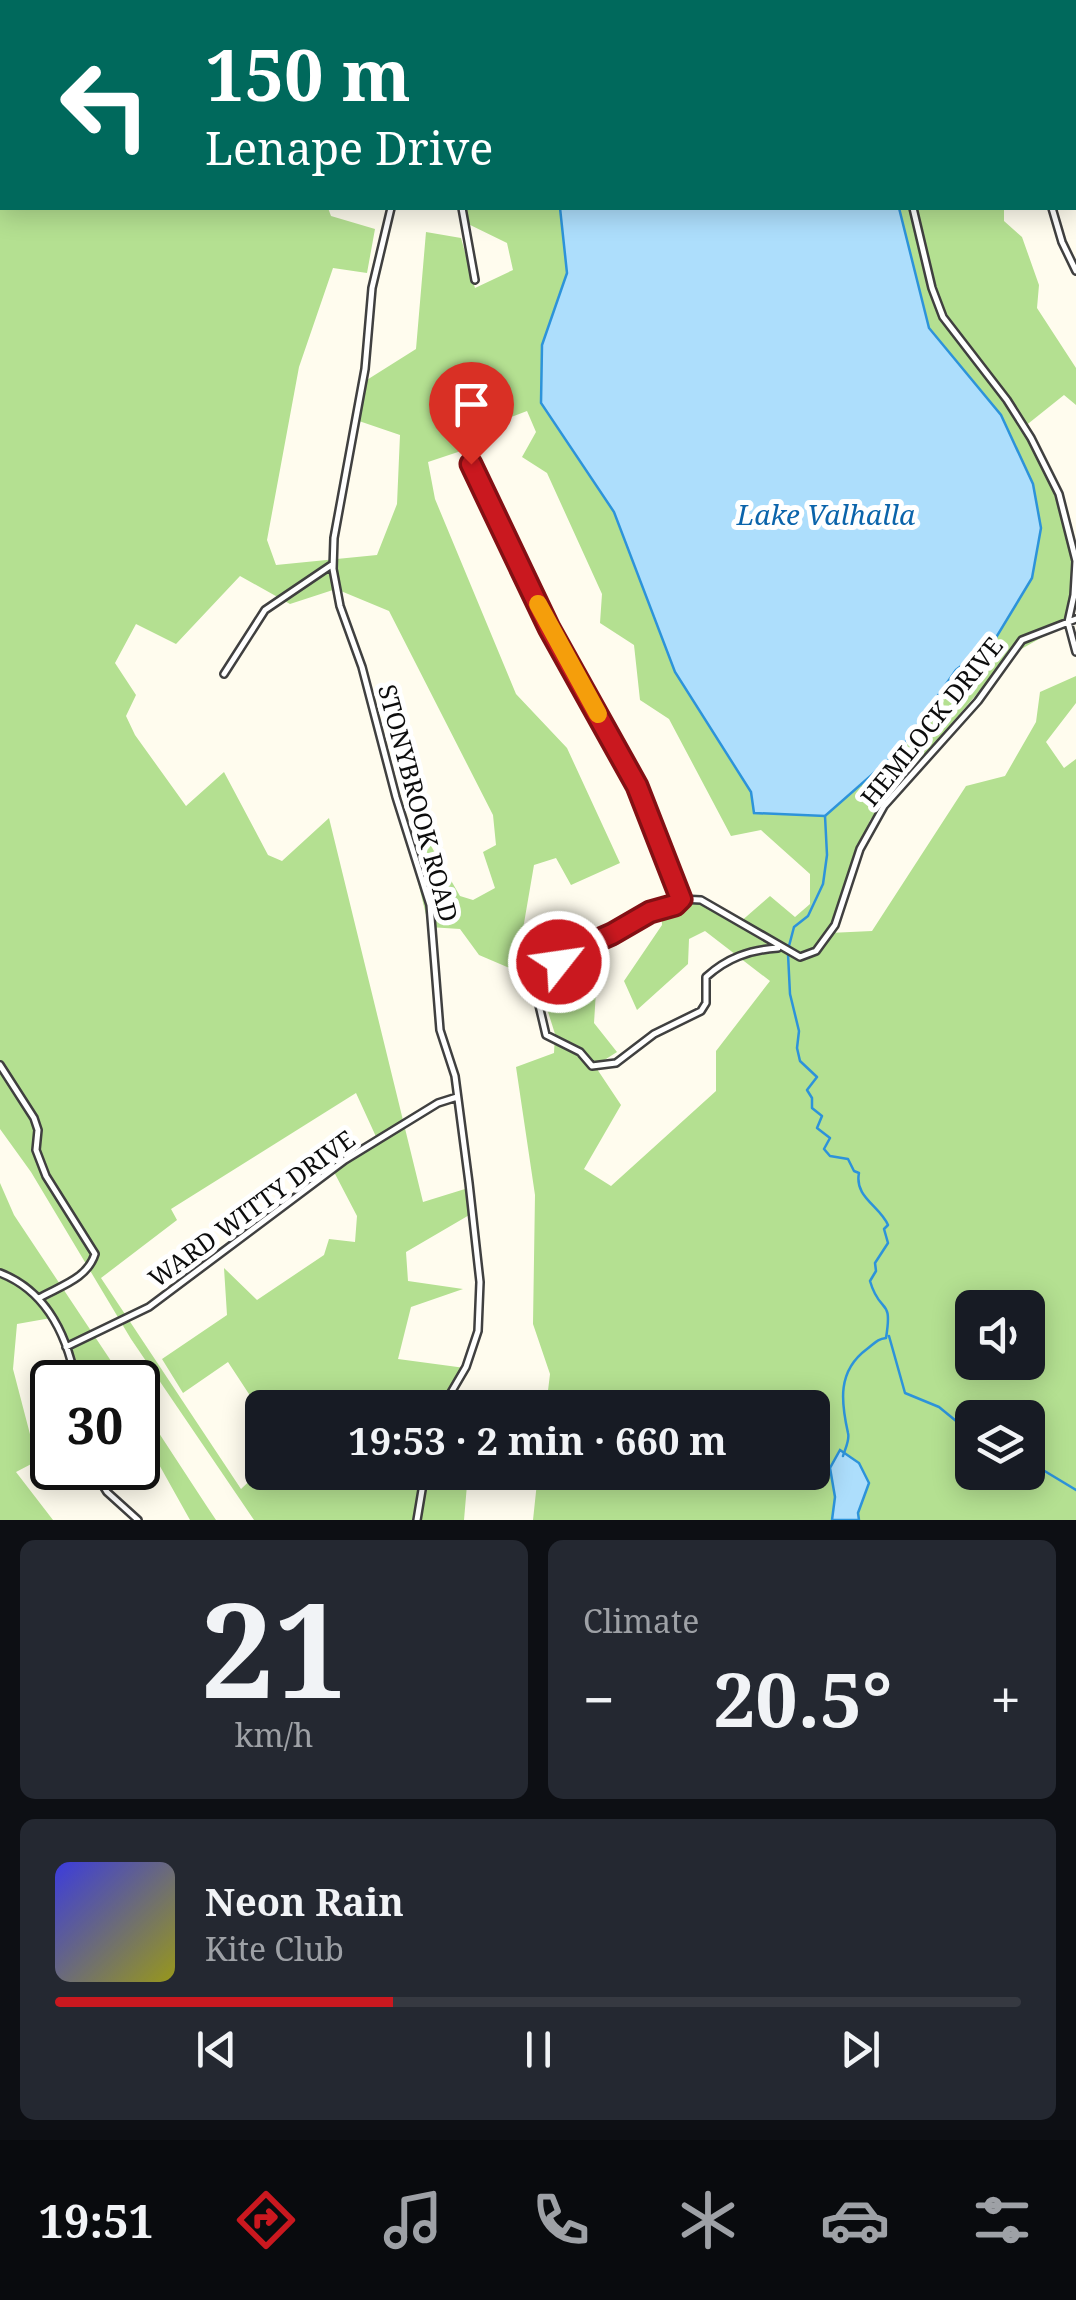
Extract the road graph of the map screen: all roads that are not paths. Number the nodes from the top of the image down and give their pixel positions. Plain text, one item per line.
1 (392, 210) edge
2 (462, 210) edge
3 (913, 210) edge
4 (1053, 210) edge
5 (1076, 270) edge
6 (475, 280) dead end
7 (464, 445) dead end
8 (333, 564) junction
9 (1076, 619) edge
10 (1068, 622) junction
11 (1076, 652) edge
12 (224, 674) dead end
13 (681, 899) junction
14 (780, 948) junction
15 (0, 1064) edge
16 (456, 1097) junction
17 (0, 1274) edge
18 (39, 1298) junction
19 (66, 1346) junction
20 (70, 1360) edge
21 (453, 1390) edge
22 (106, 1490) edge
23 (422, 1490) edge
24 (138, 1520) edge
25 (417, 1520) edge

1 - 8 street, STONYBROOK ROAD
2 - 6 street
3 - 10 street
4 - 5 street
7 - 13 street
8 - 12 street
8 - 16 street, STONYBROOK ROAD
9 - 10 street, HEMLOCK DRIVE
10 - 11 street
10 - 14 street, HEMLOCK DRIVE
13 - 14 street, HEMLOCK DRIVE
13 - 14 street
15 - 18 street
16 - 19 street, WARD WITTY DRIVE
16 - 21 street, STONYBROOK ROAD
17 - 18 street
18 - 19 street
19 - 20 street
22 - 24 street
23 - 25 street

